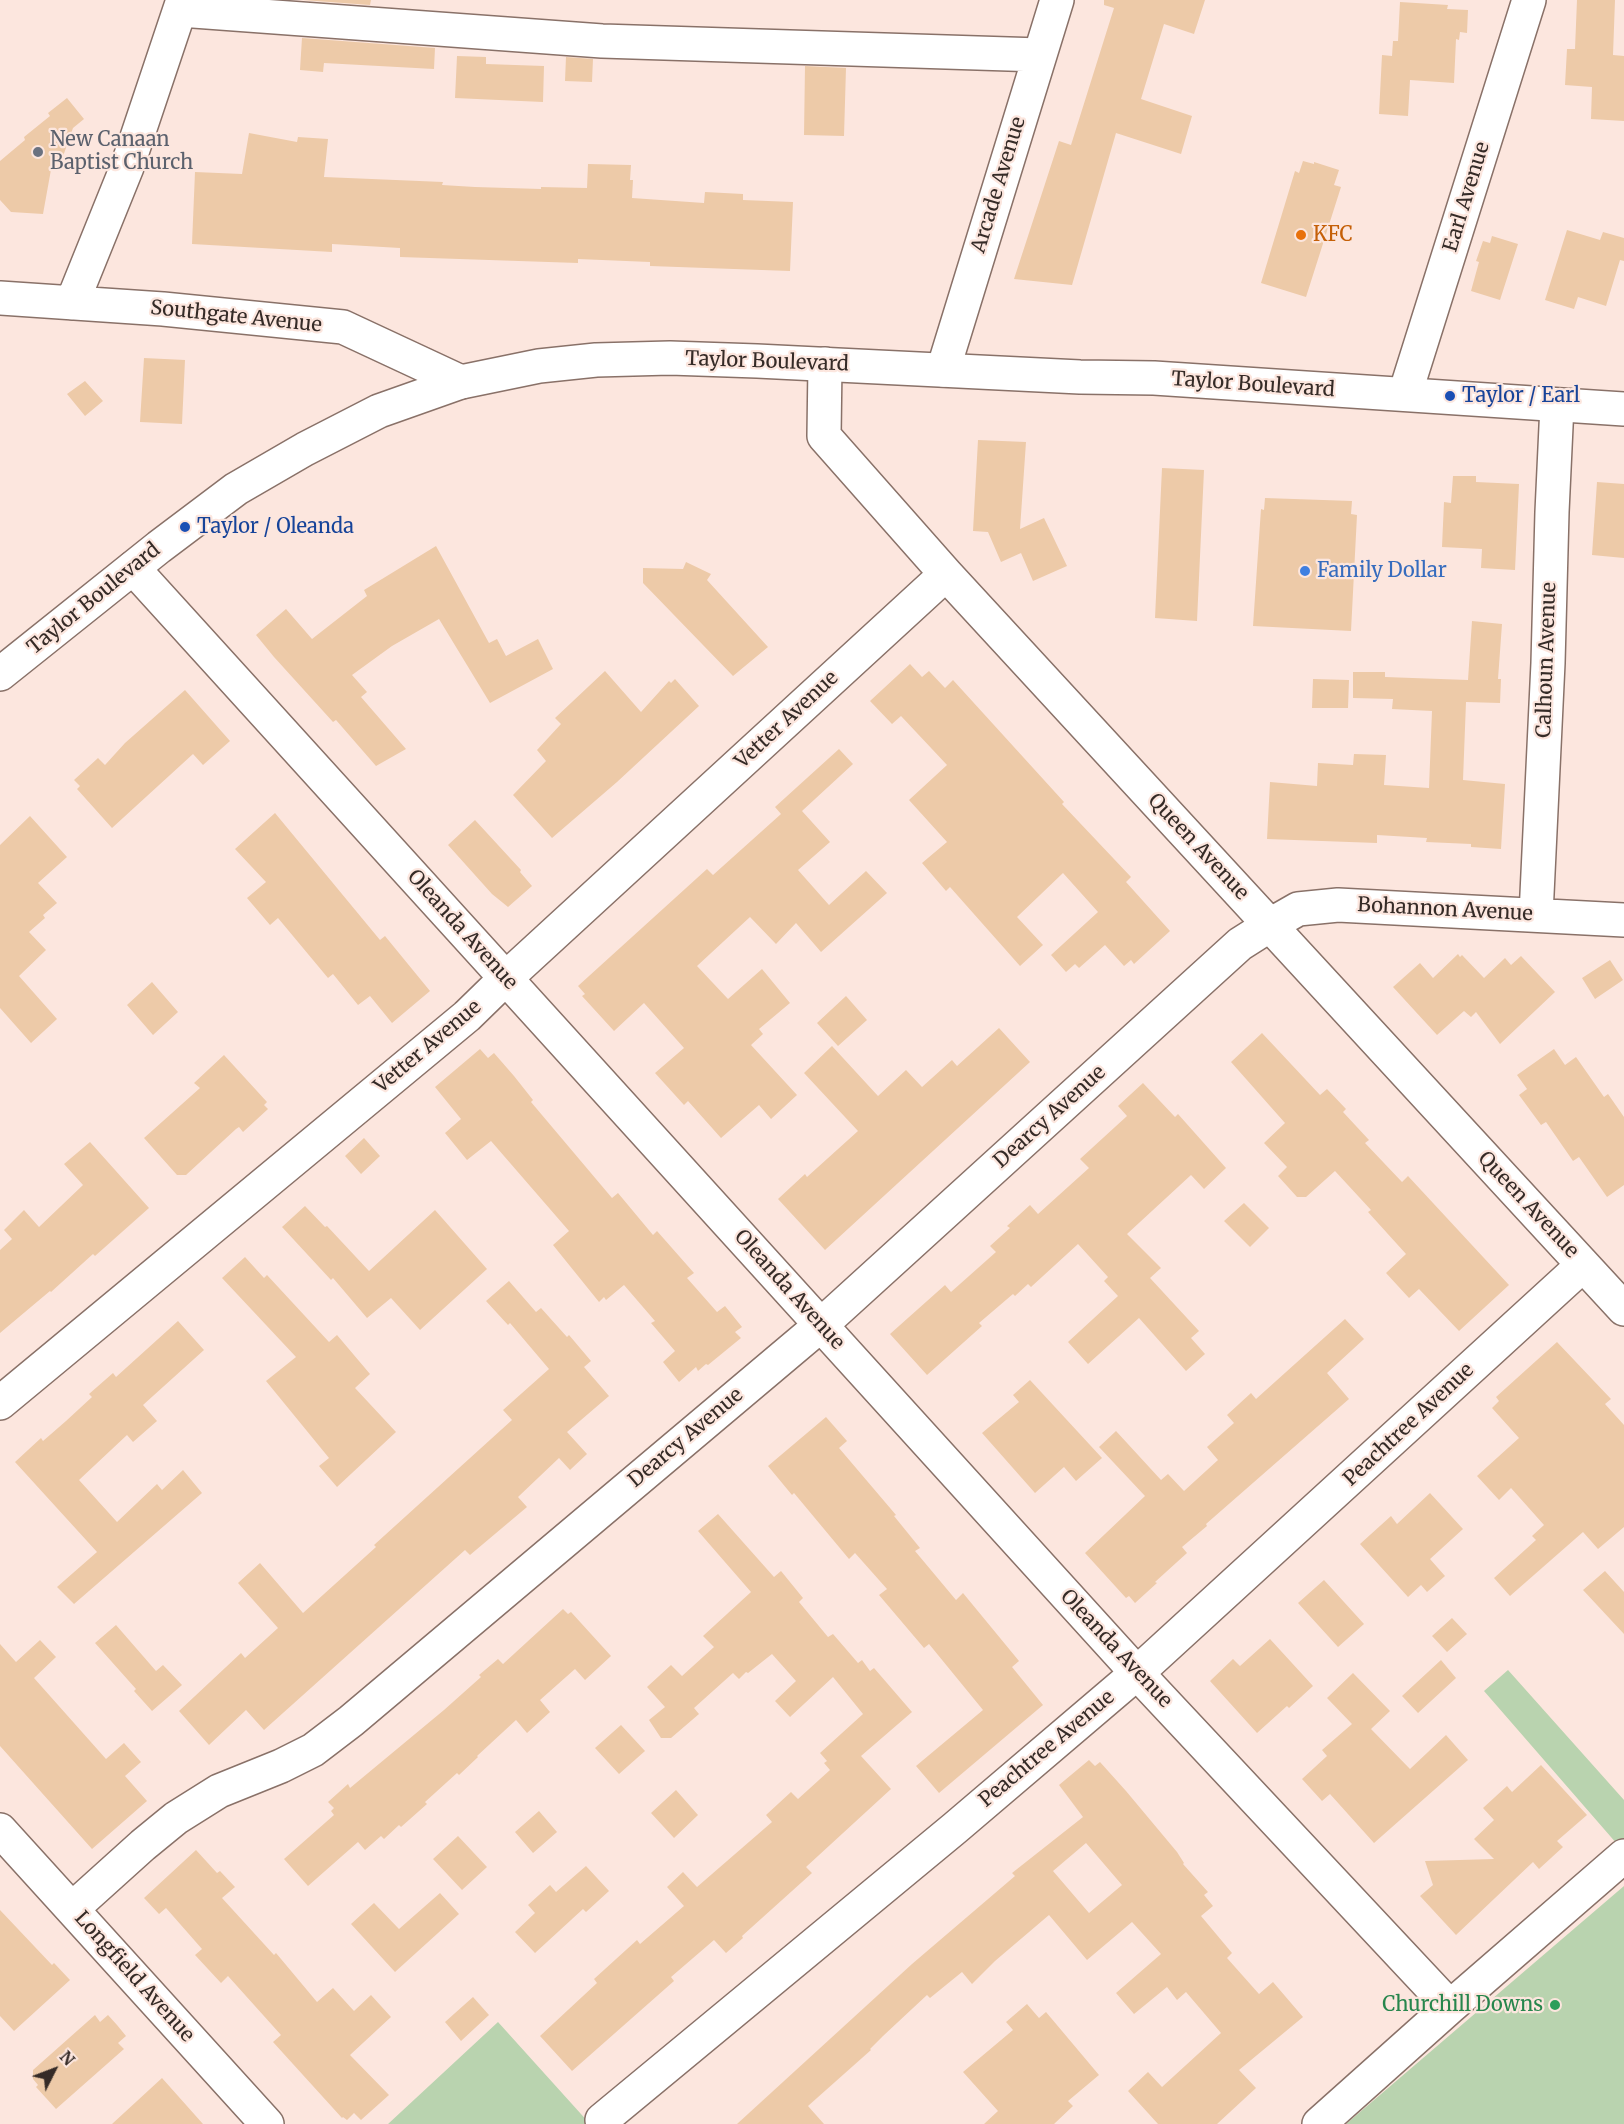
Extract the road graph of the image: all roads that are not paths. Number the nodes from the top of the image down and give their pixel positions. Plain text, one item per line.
1 (1057, 0) edge
2 (1529, 0) edge
3 (182, 5) edge
4 (1040, 55) junction
5 (0, 298) edge
6 (72, 303) junction
7 (825, 364) junction
8 (943, 370) junction
9 (461, 382) junction
10 (1405, 394) junction
11 (1557, 405) junction
12 (1624, 409) edge
13 (133, 568) junction
14 (946, 574) junction
15 (0, 674) edge
16 (1536, 915) junction
17 (1624, 920) edge
18 (1270, 925) junction
19 (506, 978) junction
20 (1583, 1265) junction
21 (1624, 1309) edge
22 (820, 1325) junction
23 (0, 1403) edge
24 (1137, 1673) junction
25 (0, 1830) edge
26 (1624, 1856) edge
27 (72, 1910) junction
28 (1450, 2007) junction
29 (602, 2120) dead end
30 (267, 2124) edge
31 (1319, 2124) edge

1 - 4 street, Arcade Avenue
2 - 10 street, Earl Avenue
3 - 4 street
3 - 6 street
4 - 8 street, Arcade Avenue
5 - 6 street, Southgate Avenue
6 - 9 street, Southgate Avenue
7 - 8 street, Taylor Boulevard
7 - 9 street, Taylor Boulevard
7 - 14 street, Queen Avenue
8 - 10 street, Taylor Boulevard
9 - 13 street, Taylor Boulevard
10 - 11 street, Taylor Boulevard
11 - 12 street, Taylor Boulevard
11 - 16 street, Calhoun Avenue
13 - 15 street, Taylor Boulevard
13 - 19 street, Oleanda Avenue
14 - 18 street, Queen Avenue
14 - 19 street, Vetter Avenue
16 - 17 street, Bohannon Avenue
16 - 18 street, Bohannon Avenue
18 - 20 street, Queen Avenue
18 - 22 street, Dearcy Avenue
19 - 22 street, Oleanda Avenue
19 - 23 street, Vetter Avenue
20 - 21 street, Queen Avenue
20 - 24 street, Peachtree Avenue
22 - 24 street, Oleanda Avenue
22 - 27 street, Dearcy Avenue
24 - 28 street, Oleanda Avenue
24 - 29 street, Peachtree Avenue
25 - 27 street, Longfield Avenue
26 - 28 street
27 - 30 street, Longfield Avenue
28 - 31 street

